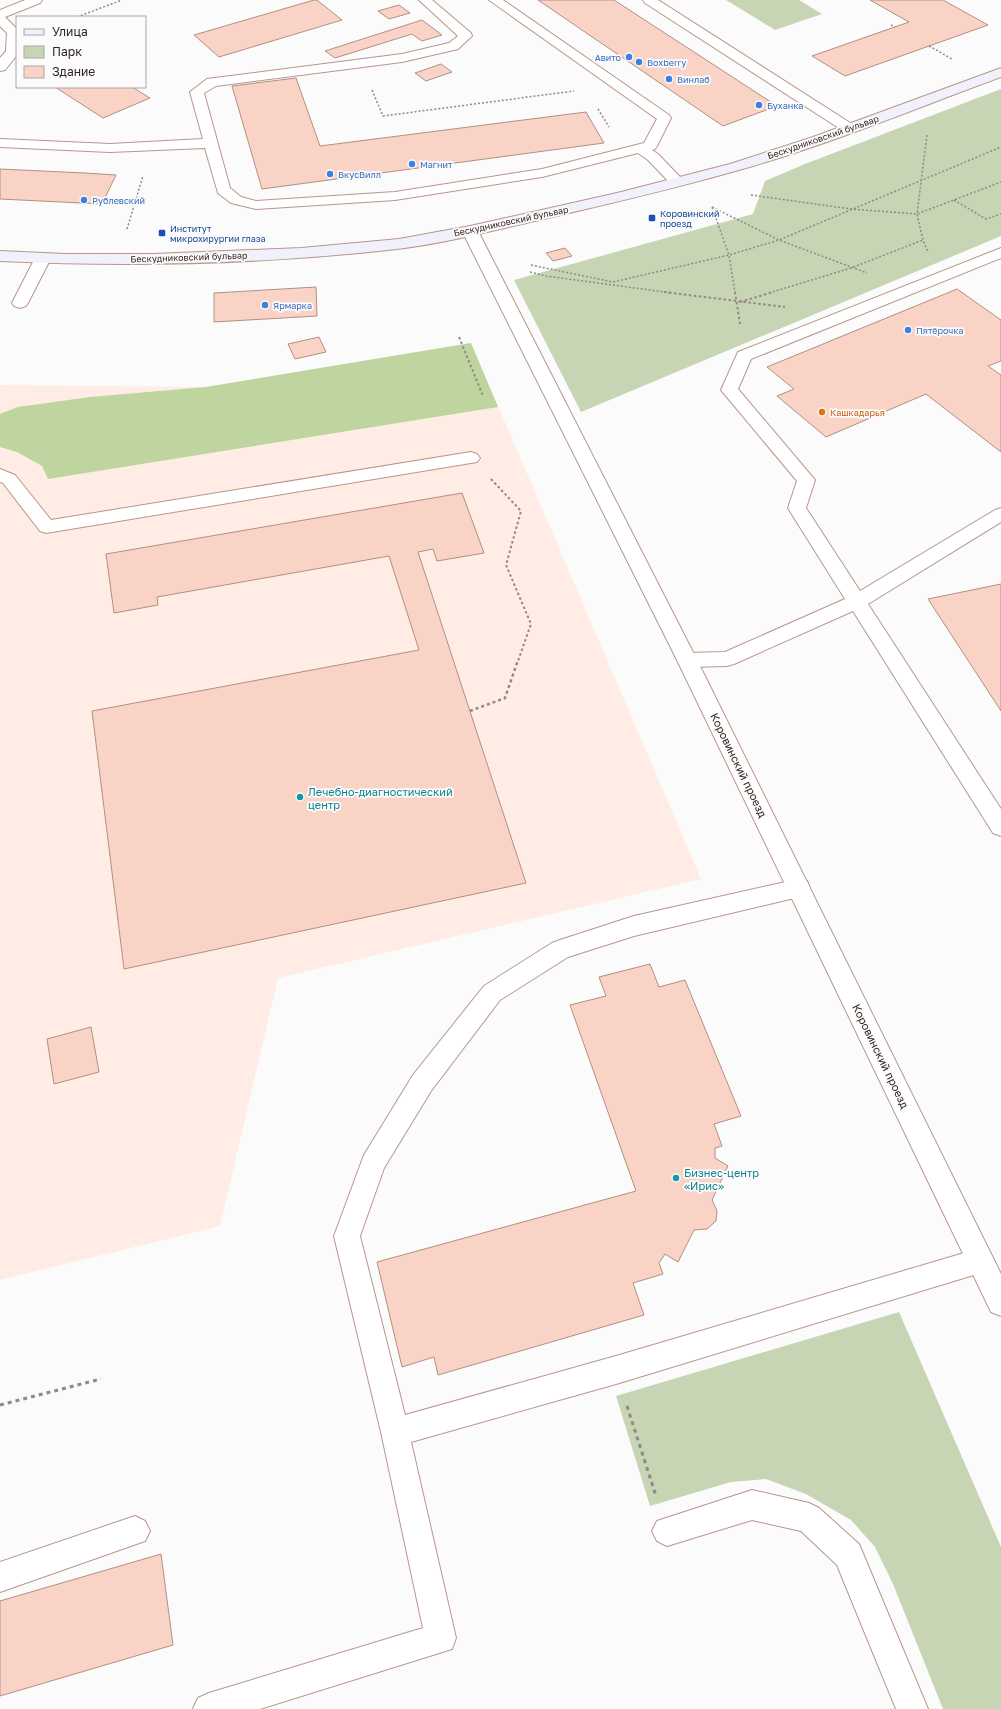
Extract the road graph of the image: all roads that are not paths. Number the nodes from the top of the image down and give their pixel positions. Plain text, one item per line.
1 (36, 0) edge
2 (425, 0) edge
3 (495, 0) edge
4 (648, 0) edge
5 (0, 15) edge
6 (0, 19) edge
7 (0, 67) edge
8 (1001, 72) edge
9 (850, 129) junction
10 (211, 142) junction
11 (0, 143) edge
12 (642, 149) junction
13 (677, 182) junction
14 (470, 231) junction
15 (1001, 253) edge
16 (0, 256) edge
17 (43, 258) junction
18 (20, 303) dead end
19 (471, 458) road end
20 (0, 475) edge
21 (1001, 514) edge
22 (856, 602) junction
23 (687, 660) junction
24 (1001, 827) edge
25 (799, 888) junction
26 (981, 1261) junction
27 (1001, 1303) edge
28 (395, 1432) junction
29 (667, 1531) road end
30 (135, 1532) dead end
31 (0, 1577) edge
32 (209, 1709) edge
33 (912, 1709) edge

1 - 5 street
2 - 10 street
3 - 12 street
4 - 9 street
6 - 7 street
8 - 9 street, Бескудниковский бульвар
9 - 13 street, Бескудниковский бульвар
10 - 11 street
10 - 12 street
12 - 13 street
13 - 14 street, Бескудниковский бульвар
14 - 17 street, Бескудниковский бульвар
14 - 23 street, Коровинский проезд
15 - 22 street
16 - 17 street, Бескудниковский бульвар
17 - 18 street
19 - 20 street
21 - 22 street
22 - 23 street
22 - 24 street
23 - 25 street, Коровинский проезд
25 - 26 street, Коровинский проезд
25 - 28 street
26 - 27 street, Коровинский проезд
26 - 28 street
28 - 32 street
29 - 33 street
30 - 31 street

